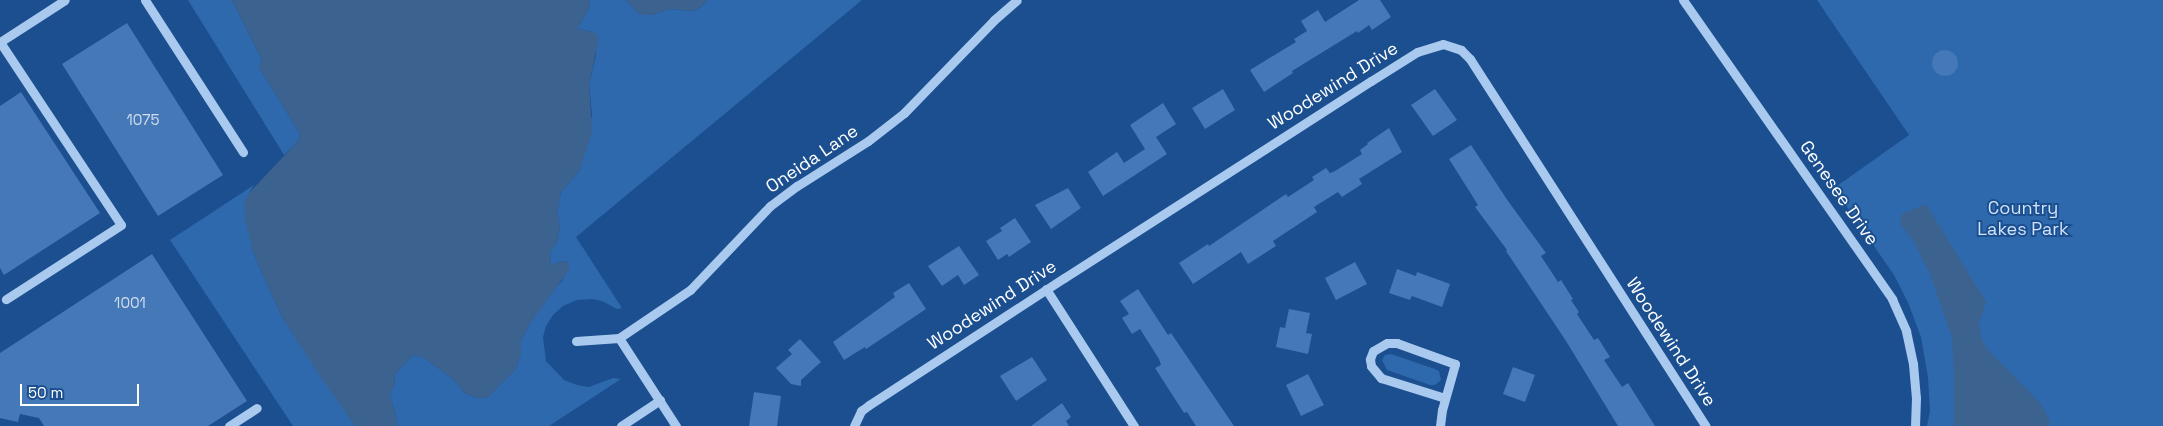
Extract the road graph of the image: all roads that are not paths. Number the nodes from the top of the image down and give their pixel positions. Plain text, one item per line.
1 (65, 0) edge
2 (145, 0) edge
3 (1017, 0) edge
4 (1683, 0) edge
5 (0, 42) edge
6 (244, 152) dead end
7 (1046, 289) junction
8 (6, 299) dead end
9 (619, 338) junction
10 (576, 341) dead end
11 (1445, 398) junction
12 (660, 400) junction
13 (257, 408) dead end
14 (855, 424) edge
15 (230, 426) edge
16 (621, 426) edge
17 (676, 426) edge
18 (1134, 426) edge
19 (1440, 426) edge
20 (1706, 426) edge
21 (1915, 426) edge

1 - 5 street
2 - 6 street
3 - 9 street, Oneida Lane
4 - 21 street, Genesee Drive
5 - 8 street
7 - 14 street, Woodewind Drive
7 - 18 street
7 - 20 street, Woodewind Drive
9 - 10 street
9 - 12 street
11 - 11 street
11 - 19 street
12 - 16 street
12 - 17 street
13 - 15 street

